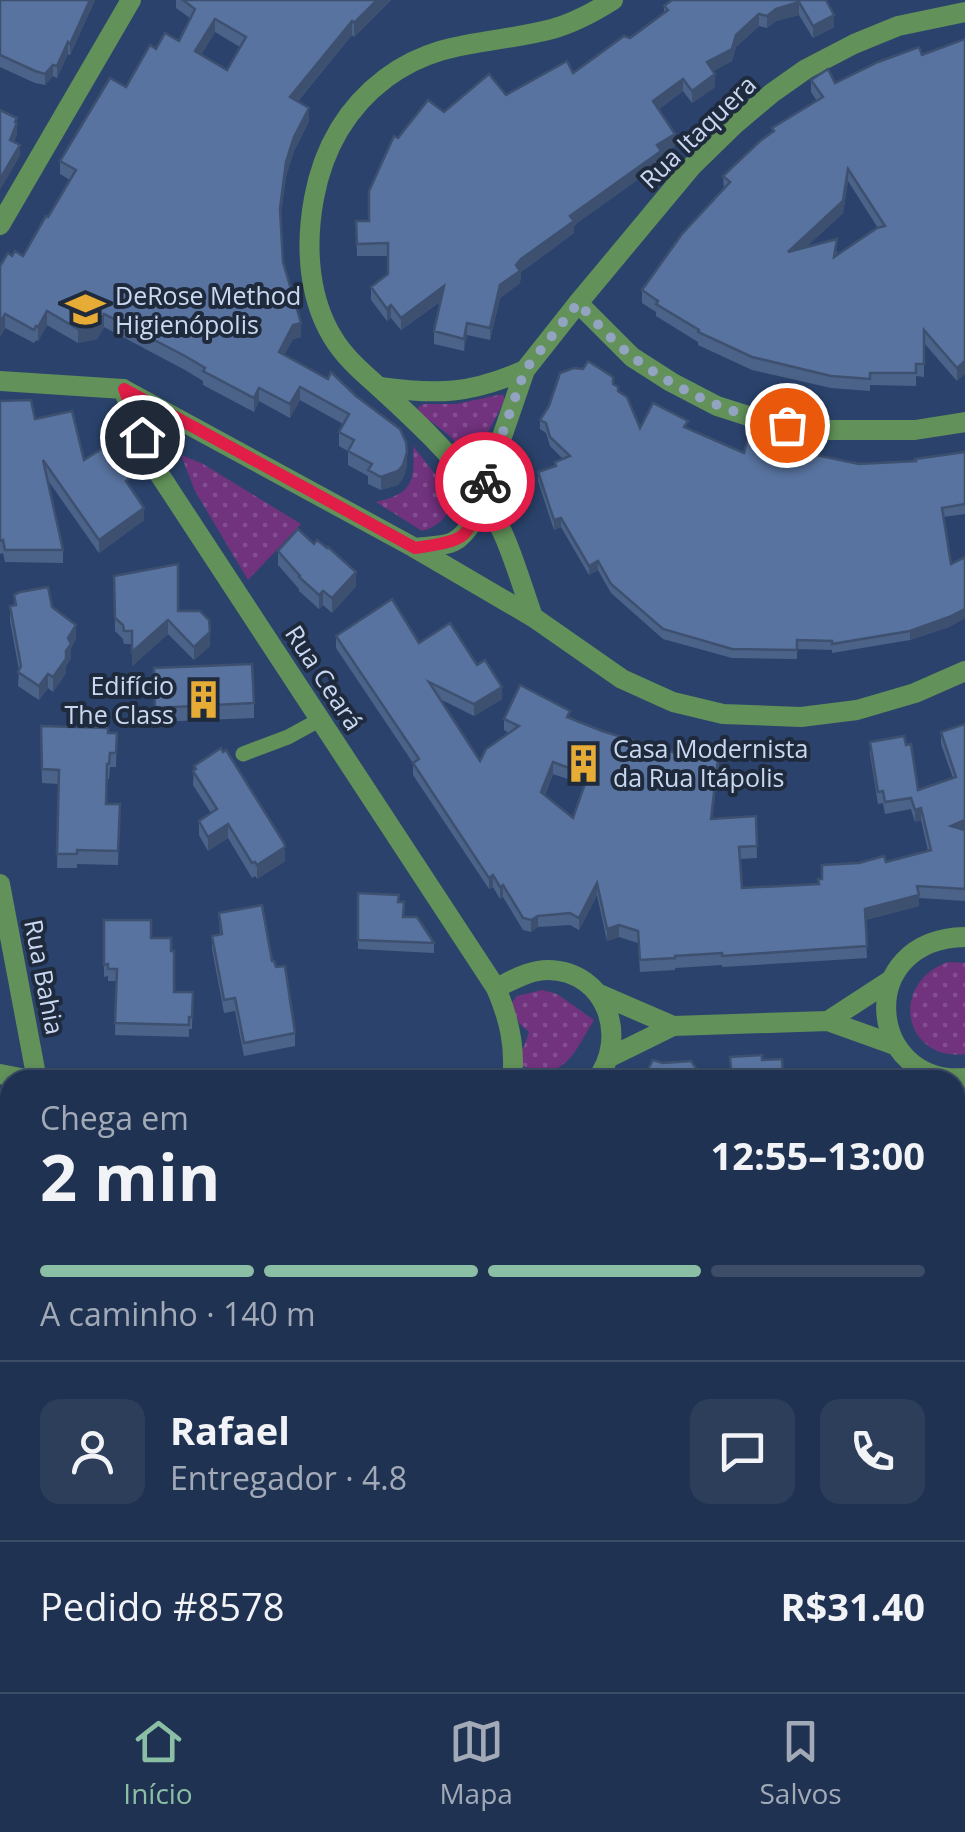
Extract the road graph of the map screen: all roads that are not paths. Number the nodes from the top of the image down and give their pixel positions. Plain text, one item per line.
1 (131, 0) edge
2 (613, 0) edge
3 (965, 12) edge
4 (0, 225) edge
5 (578, 303) junction
6 (525, 370) junction
7 (0, 381) edge
8 (380, 388) junction
9 (124, 389) junction
10 (965, 422) edge
11 (481, 494) junction
12 (415, 548) junction
13 (512, 560) junction
14 (485, 591) junction
15 (532, 617) junction
16 (965, 671) edge
17 (321, 719) junction
18 (242, 754) dead end
19 (0, 884) edge
20 (965, 936) edge
21 (890, 980) junction
22 (496, 988) junction
23 (599, 994) junction
24 (828, 1022) junction
25 (672, 1026) junction
26 (896, 1045) junction
27 (610, 1057) junction
28 (32, 1070) edge
29 (513, 1070) edge
30 (602, 1070) edge
31 (923, 1070) edge

1 - 4 street
2 - 8 street
3 - 5 street, Rua Itaquera
5 - 6 street, Rua Itaquera
5 - 10 street
6 - 8 street
6 - 11 street, Rua Itaquera
7 - 9 street
8 - 11 street
9 - 12 street
9 - 17 street, Rua Ceará
11 - 12 street, Rua Itaquera
11 - 13 street
12 - 14 street
13 - 14 street
13 - 15 street
14 - 15 street
15 - 16 street
17 - 18 lane
17 - 22 street, Rua Ceará
19 - 28 street, Rua Bahia
20 - 21 street
21 - 24 street
21 - 26 street
22 - 23 street
22 - 29 street, Rua Ceará
23 - 25 street
23 - 27 street
24 - 25 street
24 - 26 street
25 - 27 street
26 - 31 street
27 - 30 street

